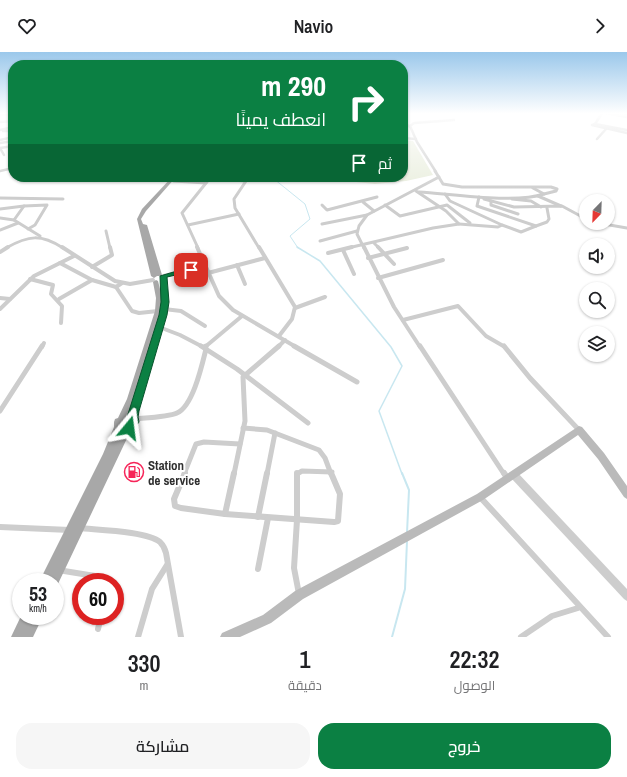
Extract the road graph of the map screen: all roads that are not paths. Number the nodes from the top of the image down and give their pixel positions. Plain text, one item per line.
1 (417, 140) edge
2 (0, 148) edge
3 (4, 156) dead end
4 (439, 177) junction
5 (171, 182) edge
6 (198, 182) edge
7 (245, 182) edge
8 (206, 183) joint
9 (532, 187) junction
10 (417, 191) junction
11 (445, 194) junction
12 (544, 194) junction
13 (538, 196) junction
14 (377, 197) dead end
15 (478, 197) junction
16 (505, 197) junction
17 (0, 198) edge
18 (13, 198) junction
19 (62, 199) dead end
20 (491, 201) junction
21 (363, 202) junction
22 (322, 205) dead end
23 (384, 205) junction
24 (24, 206) junction
25 (439, 206) junction
26 (562, 206) junction
27 (14, 207) junction
28 (523, 208) junction
29 (541, 208) junction
30 (547, 208) junction
31 (0, 209) edge
32 (374, 211) junction
33 (239, 214) junction
34 (518, 214) junction
35 (579, 214) edge
36 (367, 215) junction
37 (0, 218) edge
38 (512, 218) junction
39 (14, 220) junction
40 (18, 223) junction
41 (470, 223) junction
42 (322, 224) dead end
43 (459, 224) junction
44 (188, 225) junction
45 (502, 225) junction
46 (536, 226) junction
47 (615, 226) edge
48 (627, 228) edge
49 (28, 229) junction
50 (0, 230) edge
51 (106, 231) dead end
52 (357, 231) junction
53 (42, 237) junction
54 (320, 241) dead end
55 (374, 243) junction
56 (362, 245) junction
57 (407, 248) dead end
58 (342, 250) junction
59 (0, 252) edge
60 (328, 253) dead end
61 (384, 254) junction
62 (74, 256) junction
63 (265, 258) junction
64 (368, 258) junction
65 (443, 260) dead end
66 (60, 262) junction
67 (394, 264) dead end
68 (237, 265) junction
69 (92, 266) junction
70 (204, 266) junction
71 (208, 273) junction
72 (354, 274) dead end
73 (158, 278) junction
74 (378, 278) junction
75 (30, 280) junction
76 (92, 280) junction
77 (122, 283) junction
78 (245, 284) dead end
79 (116, 287) junction
80 (0, 298) edge
81 (325, 298) dead end
82 (10, 299) junction
83 (59, 299) junction
84 (295, 308) junction
85 (0, 309) edge
86 (161, 310) junction
87 (242, 316) junction
88 (403, 320) junction
89 (60, 323) dead end
90 (205, 326) dead end
91 (159, 327) junction
92 (279, 336) junction
93 (285, 340) junction
94 (44, 343) dead end
95 (205, 348) junction
96 (245, 375) junction
97 (357, 382) dead end
98 (0, 411) edge
99 (122, 418) junction
100 (133, 418) junction
101 (308, 423) dead end
102 (123, 428) junction
103 (243, 428) junction
104 (579, 430) junction
105 (275, 433) junction
106 (240, 444) junction
107 (332, 472) junction
108 (511, 477) junction
109 (627, 494) edge
110 (480, 497) junction
111 (226, 514) junction
112 (258, 517) junction
113 (268, 518) junction
114 (297, 520) junction
115 (0, 527) edge
116 (74, 529) junction
117 (167, 565) junction
118 (258, 569) dead end
119 (58, 570) junction
120 (49, 573) edge
121 (57, 573) edge
122 (76, 573) edge
123 (299, 595) junction
124 (627, 596) edge
125 (578, 608) junction
126 (23, 625) edge
127 (33, 625) edge
128 (99, 625) edge
129 (98, 629) dead end
130 (17, 637) edge
131 (27, 637) edge
132 (138, 637) edge
133 (181, 637) edge
134 (226, 637) edge
135 (521, 637) edge
136 (608, 637) edge

1 - 4 street
2 - 3 street
4 - 9 street
4 - 10 street
5 - 73 main road
6 - 8 street
7 - 33 street
8 - 44 street
9 - 12 street
9 - 12 street
10 - 11 street
10 - 23 street
10 - 25 street
11 - 15 street
11 - 45 street
12 - 13 street
13 - 16 street
13 - 26 street
14 - 21 street
15 - 16 street
15 - 20 street
15 - 38 street
16 - 29 street
17 - 18 street
18 - 19 street
18 - 27 street
20 - 28 street
20 - 34 street
21 - 22 street
21 - 32 street
23 - 25 street
23 - 32 street
24 - 27 street
24 - 39 street
24 - 49 street
25 - 41 street
25 - 43 street
26 - 30 street
26 - 35 street
27 - 31 street
28 - 29 street
28 - 34 street
29 - 30 street
30 - 46 street
32 - 36 street
33 - 44 street
33 - 63 street
34 - 38 street
36 - 42 street
36 - 52 street
37 - 39 street
38 - 46 street
39 - 40 street
40 - 49 street
40 - 50 street
41 - 43 street
41 - 45 street
43 - 55 street
44 - 70 street
45 - 46 street
47 - 48 street
49 - 53 street
51 - 69 street
52 - 54 street
52 - 56 street
53 - 59 street
53 - 62 street
55 - 56 street
55 - 61 street
56 - 58 street
56 - 64 street
57 - 61 street
58 - 60 street
58 - 72 street
61 - 64 street
61 - 67 street
62 - 66 street
62 - 69 street
63 - 68 street
63 - 84 street
64 - 74 street
65 - 74 street
66 - 75 street
66 - 76 street
68 - 71 street
68 - 78 street
69 - 77 street
70 - 71 street
70 - 73 street
71 - 87 street
73 - 77 street
73 - 86 main road
74 - 88 street
75 - 82 street
75 - 83 street
76 - 79 street
76 - 83 street
77 - 79 street
79 - 86 street
80 - 82 street
81 - 84 street
82 - 85 street
83 - 89 street
84 - 92 street
86 - 90 street
86 - 91 main road
86 - 99 main road
87 - 92 street
87 - 95 street
88 - 104 street
88 - 108 street
91 - 95 street
91 - 100 main road
92 - 93 street
93 - 96 street
93 - 97 street
94 - 98 street
95 - 96 street
95 - 100 street
96 - 101 street
96 - 103 street
99 - 100 main road
99 - 102 main road
100 - 102 main road
102 - 116 main road
103 - 105 street
103 - 106 street
104 - 108 main road
104 - 109 main road
105 - 107 street
105 - 112 street
106 - 111 street
106 - 111 street
107 - 114 street
107 - 114 street
108 - 110 main road
108 - 124 street
110 - 123 main road
110 - 125 street
111 - 112 street
112 - 113 street
113 - 114 street
113 - 118 street
114 - 123 street
115 - 116 street
116 - 117 street
116 - 119 main road
116 - 120 main road
117 - 132 street
117 - 133 street
119 - 121 main road
119 - 122 street
123 - 134 main road
125 - 135 street
125 - 136 street
126 - 130 main road
127 - 131 main road
128 - 129 street

